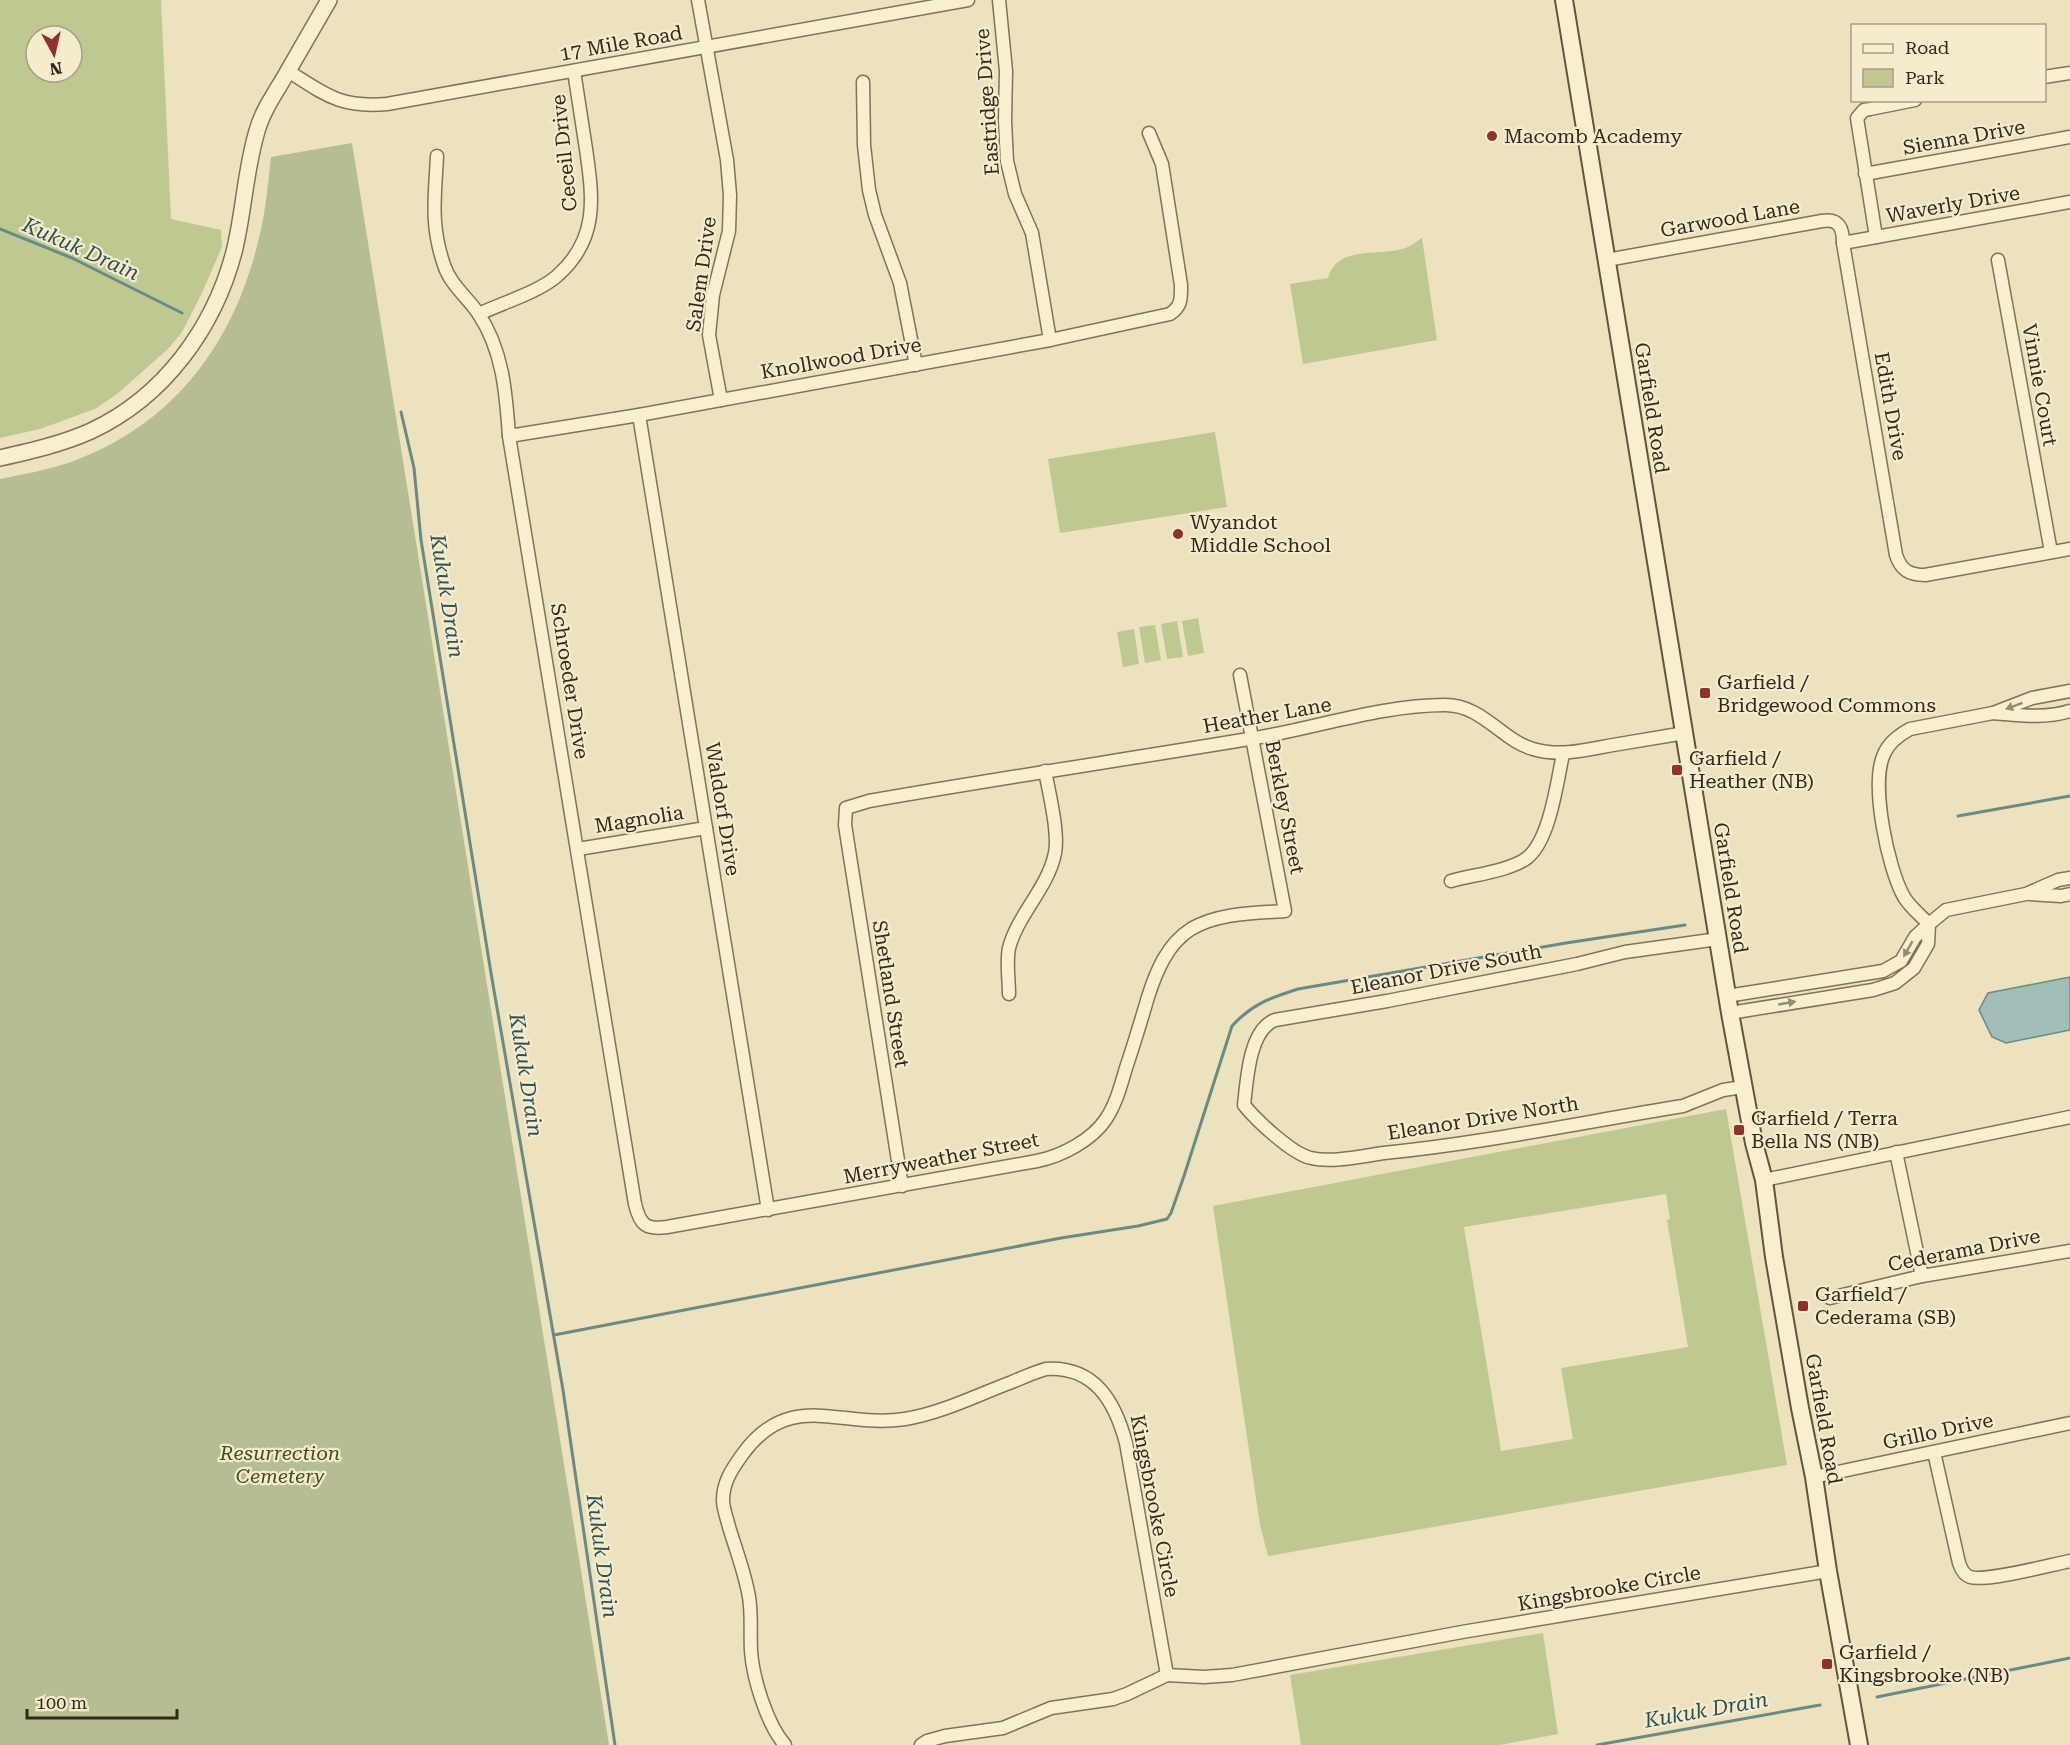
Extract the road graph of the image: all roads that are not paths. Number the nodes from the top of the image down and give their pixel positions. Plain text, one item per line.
1 (329, 0) edge
2 (698, 0) edge
3 (968, 0) edge
4 (999, 0) edge
5 (1564, 0) edge
6 (708, 46) junction
7 (288, 71) junction
8 (574, 71) junction
9 (2070, 73) edge
10 (2046, 77) edge
11 (863, 82) dead end
12 (1905, 102) edge
13 (1149, 133) dead end
14 (2070, 137) edge
15 (437, 156) dead end
16 (1865, 174) junction
17 (2070, 202) edge
18 (1876, 237) junction
19 (1843, 243) junction
20 (1606, 260) junction
21 (1998, 260) dead end
22 (479, 314) junction
23 (1050, 340) junction
24 (916, 364) junction
25 (721, 400) junction
26 (639, 415) junction
27 (509, 436) junction
28 (0, 458) edge
29 (2070, 549) edge
30 (2050, 552) junction
31 (1240, 675) dead end
32 (2070, 691) edge
33 (2070, 711) edge
34 (1993, 713) junction
35 (1685, 733) junction
36 (1252, 739) junction
37 (1563, 754) junction
38 (1045, 771) junction
39 (846, 808) joint
40 (706, 828) junction
41 (578, 849) junction
42 (2070, 878) edge
43 (1451, 881) dead end
44 (2026, 894) junction
45 (2070, 894) edge
46 (1285, 911) joint
47 (1929, 924) junction
48 (1718, 939) junction
49 (1830, 980) junction
50 (1009, 994) dead end
51 (1833, 995) junction
52 (1727, 996) junction
53 (1730, 1013) junction
54 (1743, 1087) junction
55 (1244, 1105) joint
56 (2070, 1117) edge
57 (1896, 1152) junction
58 (1764, 1180) junction
59 (902, 1186) junction
60 (768, 1210) junction
61 (644, 1225) joint
62 (2070, 1251) edge
63 (1922, 1276) junction
64 (1830, 1298) dead end
65 (2070, 1423) edge
66 (1934, 1452) junction
67 (1814, 1477) junction
68 (2070, 1561) edge
69 (1828, 1571) junction
70 (1167, 1675) junction
71 (784, 1745) edge
72 (921, 1745) edge
73 (1859, 1745) edge

1 - 7 street
2 - 6 street, Salem Drive
3 - 6 street, 17 Mile Road
4 - 23 street, Eastridge Drive
5 - 20 main road, Garfield Road
6 - 8 street, 17 Mile Road
6 - 25 street, Salem Drive
7 - 8 street, 17 Mile Road
7 - 28 street
8 - 22 street, Ceceil Drive
9 - 10 street
11 - 24 street
12 - 16 street
13 - 23 street, Knollwood Drive
14 - 16 street, Sienna Drive
15 - 22 street, Schroeder Drive
16 - 18 street
17 - 18 street, Waverly Drive
18 - 19 street, Waverly Drive
19 - 20 street, Garwood Lane
19 - 30 street, Edith Drive
20 - 35 main road, Garfield Road
21 - 30 street, Vinnie Court
22 - 27 street, Schroeder Drive
23 - 24 street, Knollwood Drive
24 - 25 street, Knollwood Drive
25 - 26 street, Knollwood Drive
26 - 27 street, Knollwood Drive
26 - 40 street, Waldorf Drive
27 - 41 street, Schroeder Drive
29 - 30 street
31 - 36 street, Berkley Street
32 -> 34 street
33 - 34 street
34 - 47 street
35 - 37 street, Heather Lane
35 - 48 main road, Garfield Road
36 - 37 street, Heather Lane
36 - 38 street, Heather Lane
36 - 46 street, Berkley Street
37 - 43 street
38 - 39 street, Heather Lane
38 - 50 street
39 - 59 street, Shetland Street
40 - 41 street, Magnolia
40 - 60 street, Waldorf Drive
41 - 61 street, Schroeder Drive
42 - 44 street
44 - 45 street
44 - 47 street
46 - 59 street, Merryweather Street
47 -> 49 street
47 - 51 street
48 - 52 main road, Garfield Road
48 - 55 street, Eleanor Drive South
49 - 51 street
49 - 52 street
53 -> 51 street
52 - 53 main road, Garfield Road
53 - 54 main road, Garfield Road
54 - 55 street, Eleanor Drive North
54 - 58 main road, Garfield Road
56 - 57 street
57 - 58 street
57 - 63 street
58 - 67 main road, Garfield Road
59 - 60 street, Merryweather Street
60 - 61 street, Merryweather Street
62 - 63 street, Cederama Drive
63 - 64 street, Cederama Drive
65 - 66 street, Grillo Drive
66 - 67 street, Grillo Drive
66 - 68 street
67 - 69 main road, Garfield Road
69 - 70 street, Kingsbrooke Circle
69 - 73 main road, Garfield Road
70 - 71 street, Kingsbrooke Circle
70 - 72 street

